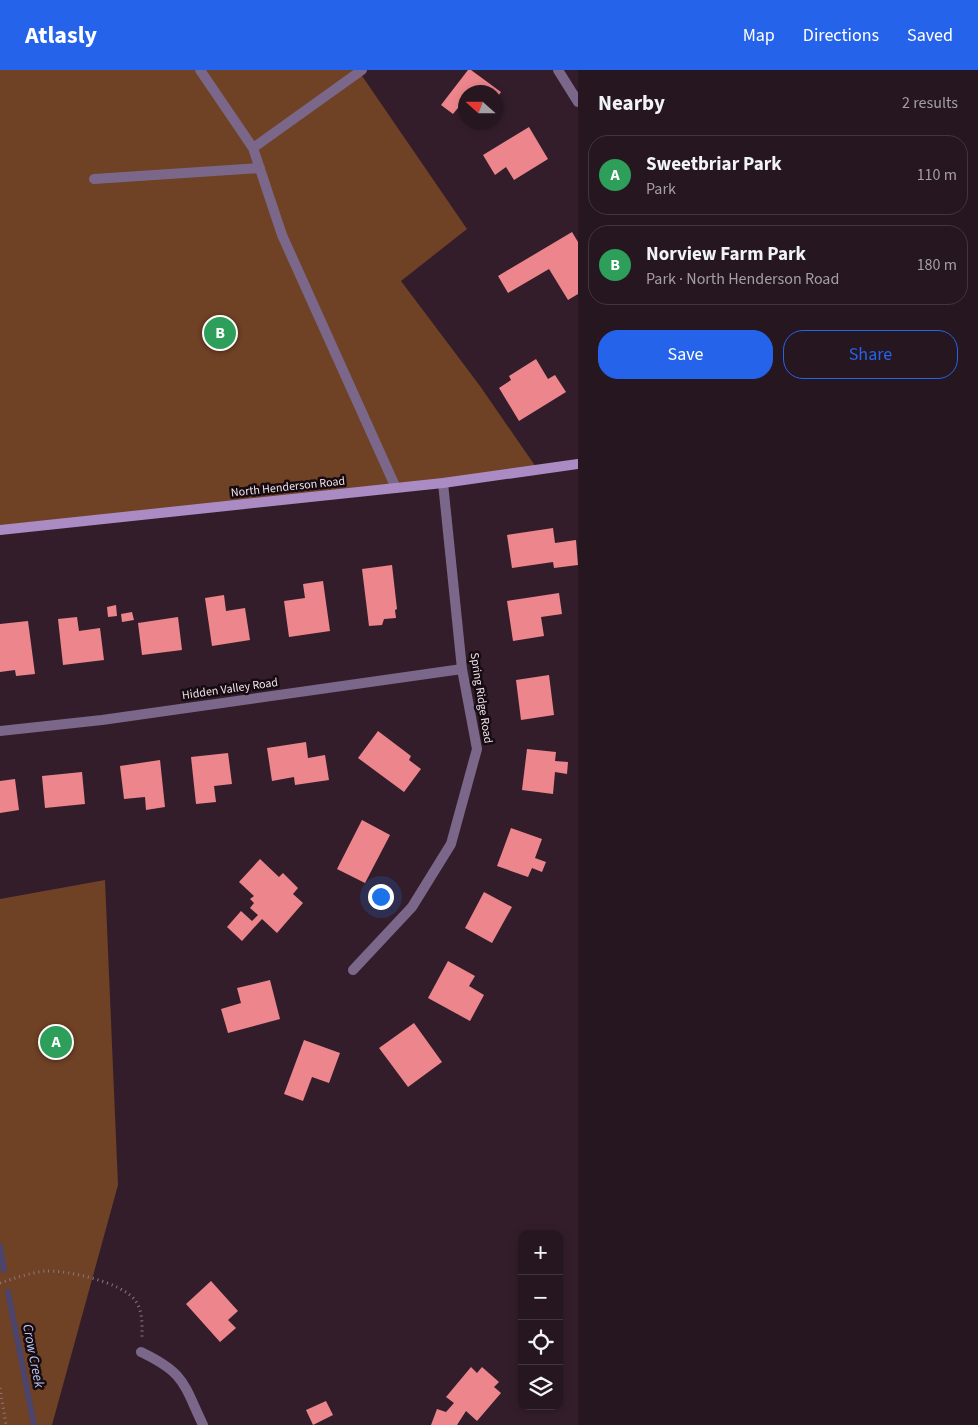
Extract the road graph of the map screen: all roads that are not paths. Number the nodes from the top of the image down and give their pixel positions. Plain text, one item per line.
1 (200, 70) edge
2 (362, 70) edge
3 (558, 70) edge
4 (578, 102) edge
5 (253, 148) junction
6 (260, 168) junction
7 (94, 179) dead end
8 (578, 464) edge
9 (442, 483) junction
10 (396, 488) junction
11 (0, 530) edge
12 (462, 669) junction
13 (0, 730) edge
14 (353, 970) dead end
15 (140, 1352) road end
16 (203, 1425) edge

1 - 5 street
2 - 5 street
3 - 4 street
5 - 6 street
6 - 7 street
6 - 10 street
8 - 9 street, North Henderson Road
9 - 10 street, North Henderson Road
9 - 12 street, Spring Ridge Road
10 - 11 street, North Henderson Road
12 - 13 street, Hidden Valley Road
12 - 14 street, Spring Ridge Road
15 - 16 street

